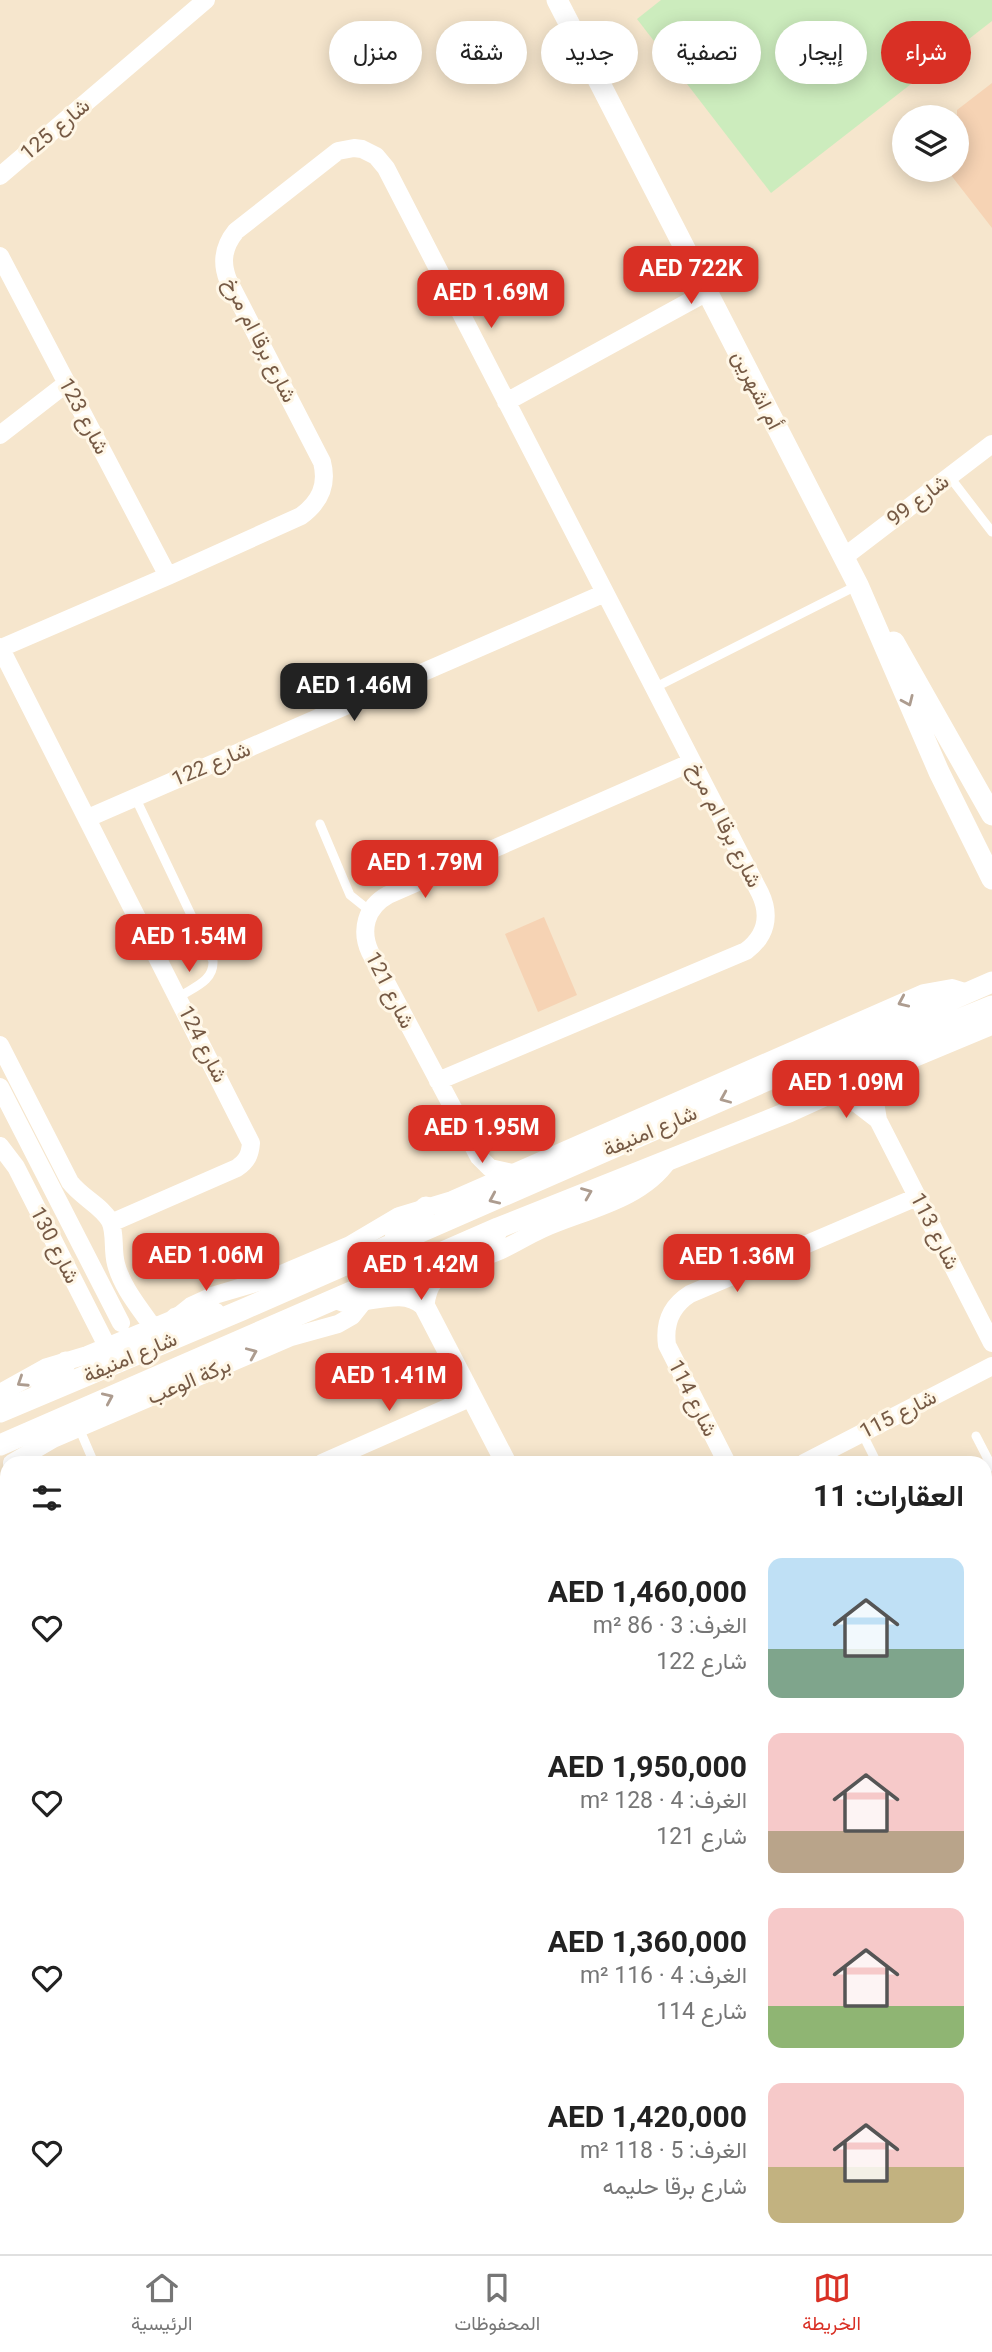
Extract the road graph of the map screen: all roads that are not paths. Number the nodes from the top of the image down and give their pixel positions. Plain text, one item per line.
1 (206, 0) edge
2 (565, 3) edge
3 (0, 176) edge
4 (0, 256) edge
5 (707, 292) junction
6 (67, 383) junction
7 (506, 402) junction
8 (0, 435) edge
9 (992, 444) edge
10 (949, 476) junction
11 (992, 532) edge
12 (844, 557) junction
13 (169, 576) junction
14 (860, 589) junction
15 (605, 593) junction
16 (0, 648) edge
17 (654, 688) junction
18 (692, 762) junction
19 (135, 797) junction
20 (992, 816) edge
21 (88, 818) junction
22 (320, 824) dead end
23 (969, 832) junction
24 (992, 853) edge
25 (992, 879) edge
26 (370, 911) junction
27 (991, 981) edge
28 (179, 997) junction
29 (992, 1006) edge
30 (992, 1024) edge
31 (0, 1045) edge
32 (877, 1072) junction
33 (438, 1081) junction
34 (0, 1087) edge
35 (832, 1092) junction
36 (789, 1112) junction
37 (878, 1120) junction
38 (0, 1146) edge
39 (479, 1157) junction
40 (668, 1161) junction
41 (527, 1173) junction
42 (466, 1193) junction
43 (917, 1197) junction
44 (426, 1207) junction
45 (111, 1223) junction
46 (498, 1228) junction
47 (386, 1247) junction
48 (479, 1258) junction
49 (436, 1275) junction
50 (392, 1296) junction
51 (334, 1299) junction
52 (364, 1301) junction
53 (424, 1304) junction
54 (242, 1310) junction
55 (176, 1318) junction
56 (121, 1323) dead end
57 (152, 1326) junction
58 (992, 1343) edge
59 (107, 1346) junction
60 (66, 1362) junction
61 (992, 1366) edge
62 (0, 1393) edge
63 (36, 1396) junction
64 (472, 1397) junction
65 (0, 1412) edge
66 (79, 1428) junction
67 (30, 1432) junction
68 (862, 1433) junction
69 (976, 1436) dead end
70 (0, 1445) edge
71 (8, 1456) edge
72 (24, 1456) edge
73 (91, 1456) edge
74 (338, 1456) edge
75 (502, 1456) edge
76 (723, 1456) edge
77 (818, 1456) edge
78 (874, 1456) edge
79 (987, 1456) edge

1 - 3 street, شارع 125
2 - 5 street, أم اشهرين
4 - 6 street, شارع 123
5 - 7 street
5 - 12 street, أم اشهرين
6 - 8 street
6 - 13 street, شارع 123
7 - 13 street, شارع برقا ام مرخ
7 - 15 street, شارع برقا ام مرخ
9 - 10 street, شارع 99
10 - 11 lane
10 - 12 street, شارع 99
12 - 14 street, أم اشهرين
13 - 16 street, شارع برقا ام مرخ
14 - 17 lane
14 - 20 street, أم اشهرين
14 -> 23 street, أم اشهرين
15 - 17 street, شارع برقا ام مرخ
15 - 19 street, شارع 122
16 - 21 street, شارع 124
17 - 18 street, شارع برقا ام مرخ
18 - 26 street
18 - 33 street, شارع برقا ام مرخ
19 - 21 street, شارع 122
19 - 28 lane
21 - 28 street, شارع 124
22 - 26 lane
23 - 24 street
23 - 25 street, أم اشهرين
26 - 33 street, شارع 121
27 -> 41 street, شارع امنيفة
28 - 45 street, شارع 124
29 - 36 street
30 - 32 street, شارع امنيفة
31 - 45 street
32 - 35 street, شارع امنيفة
32 - 37 street, شارع 113
33 - 39 street, شارع 121
34 - 56 street
35 - 36 street, شارع امنيفة
35 - 37 street, شارع 113
36 - 40 street, شارع امنيفة
37 - 43 street, شارع 113
38 - 59 street, شارع 130
39 - 41 street
39 - 42 street
46 -> 40 street, شارع امنيفة
40 - 48 street
41 - 42 street
41 -> 47 street, شارع امنيفة
42 - 44 street
43 - 58 street, شارع 113
43 - 76 street, شارع 114
44 - 47 street
44 - 55 street
45 - 57 street
46 - 48 street
46 - 51 street, شارع امنيفة
47 - 54 street, شارع امنيفة
48 - 49 street
49 - 50 street
49 - 53 street
50 - 52 street
50 - 53 street
51 - 52 street
67 -> 51 street, شارع امنيفة
66 -> 52 street, بركة الوعب
53 - 64 street
54 - 55 street
54 - 63 street, شارع امنيفة
55 - 57 street
57 - 59 street
59 - 60 street
60 -> 62 street
60 - 63 street
61 - 68 street, شارع 115
63 - 65 street, شارع امنيفة
64 - 74 street
64 - 75 street
66 - 72 street, بركة الوعب
66 - 73 lane
67 - 70 street, شارع امنيفة
67 - 71 street
68 - 77 street, شارع 115
68 - 78 lane
69 - 79 lane

